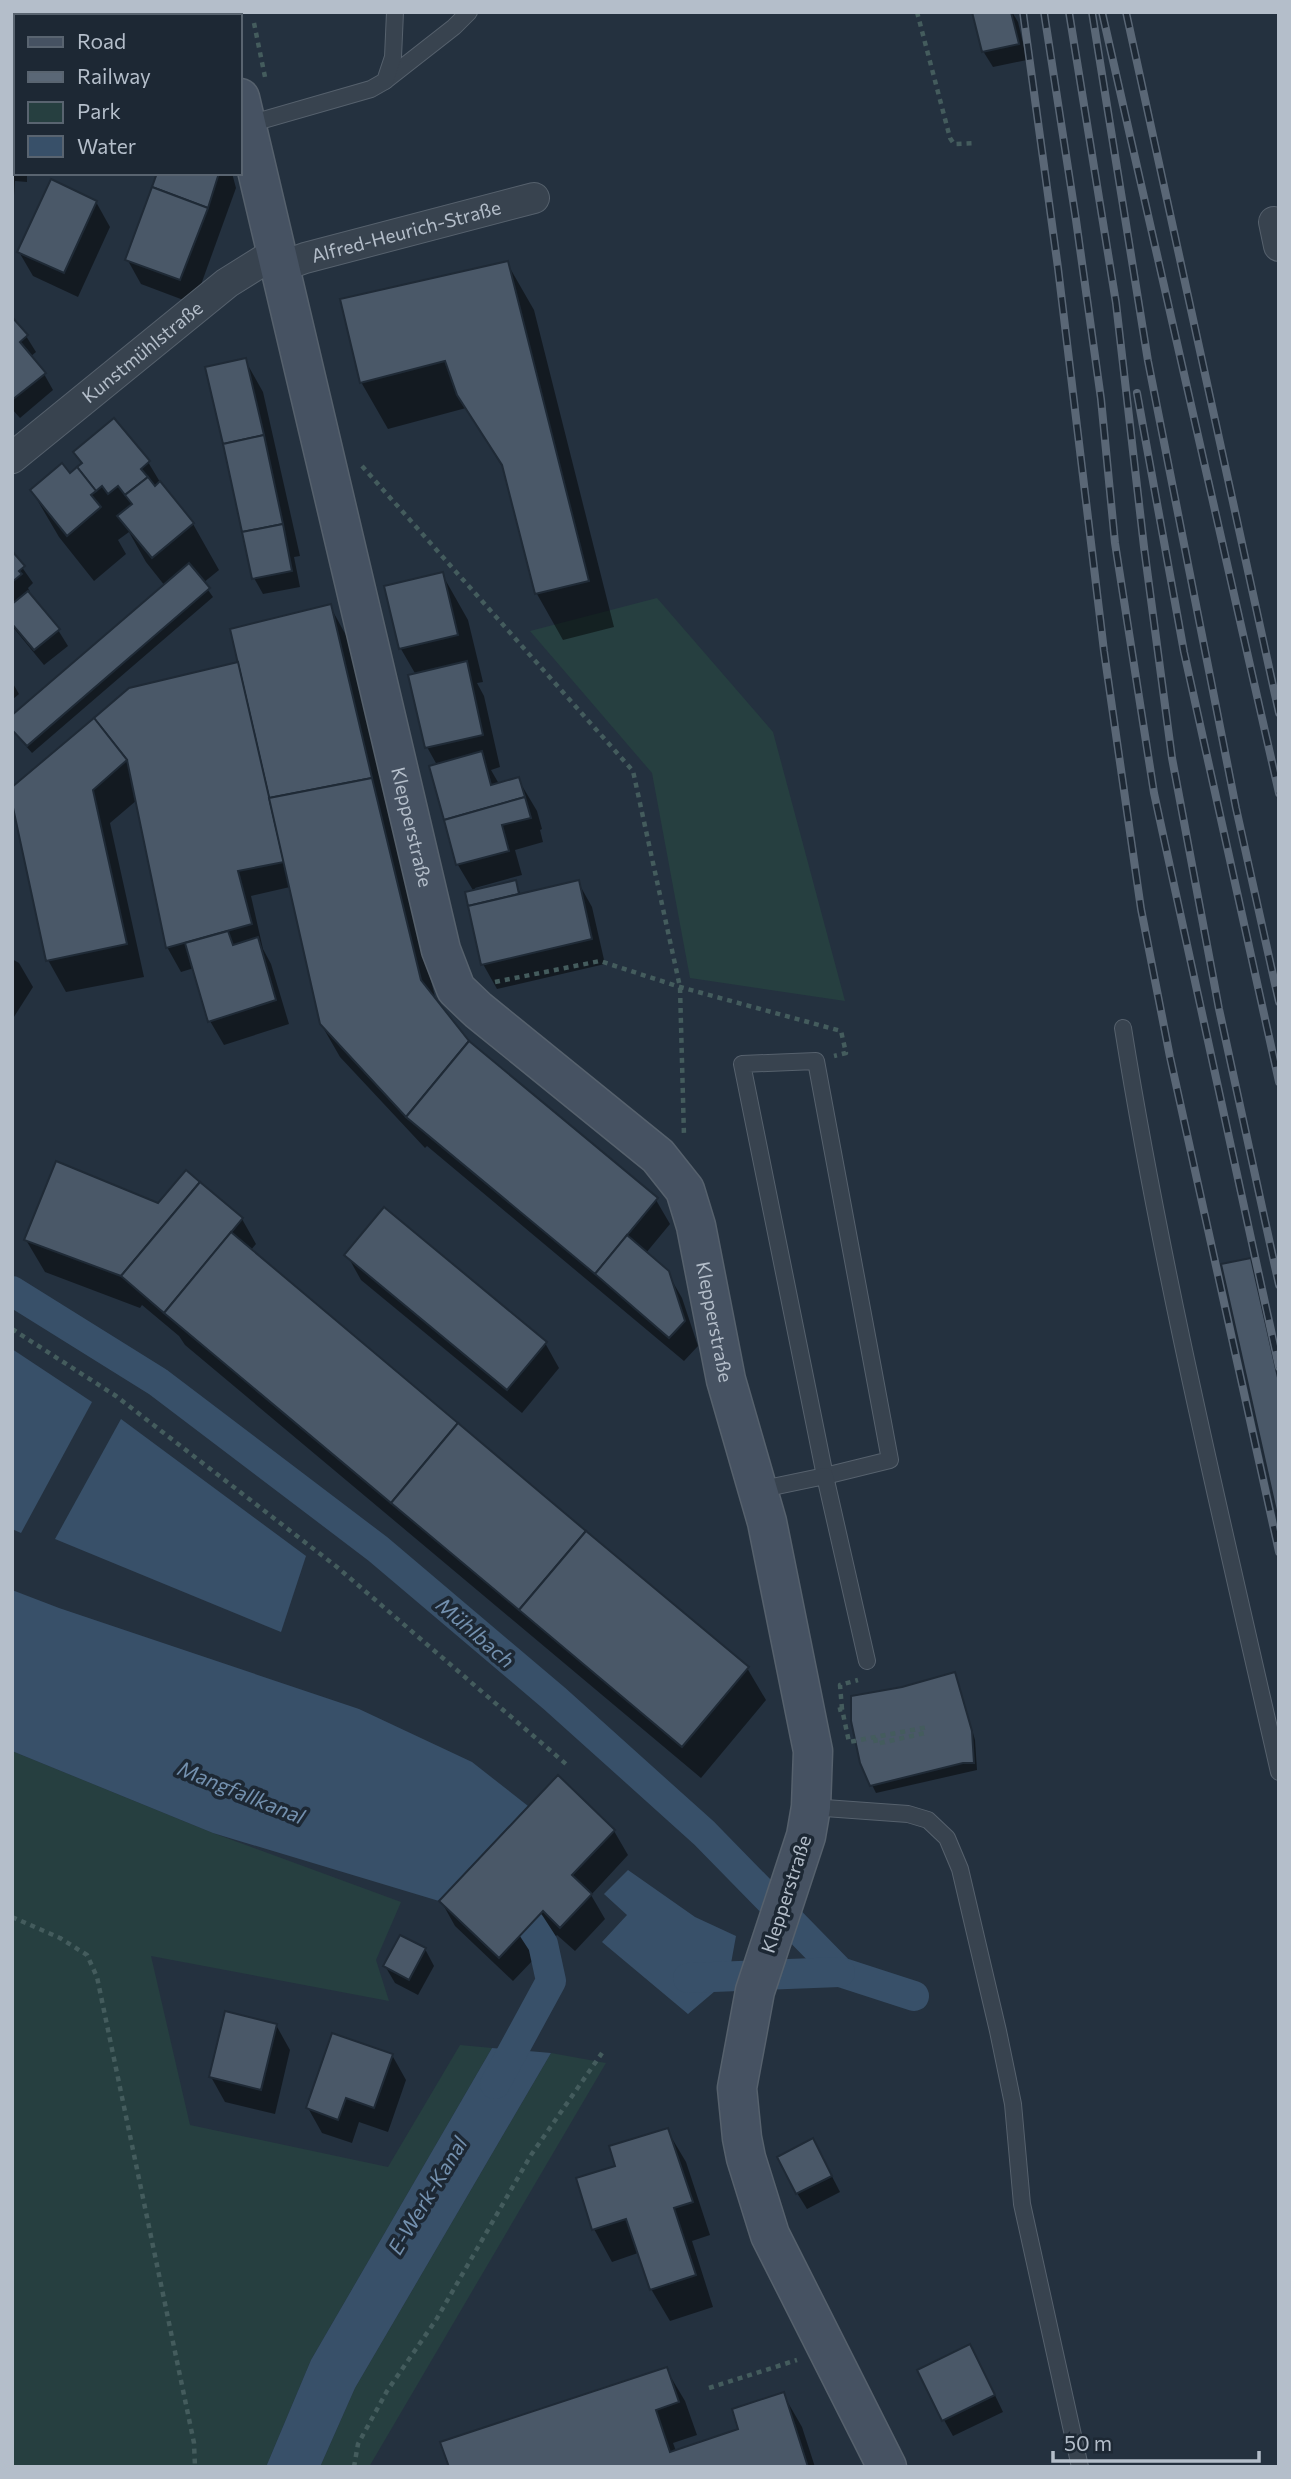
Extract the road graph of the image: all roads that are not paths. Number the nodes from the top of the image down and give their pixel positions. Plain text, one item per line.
1 (395, 12) edge
2 (469, 12) edge
3 (385, 81) junction
4 (243, 111) edge
5 (534, 198) dead end
6 (278, 260) junction
7 (12, 458) edge
8 (1123, 1028) dead end
9 (825, 1476) junction
10 (758, 1490) junction
11 (867, 1661) road end
12 (1279, 1772) edge
13 (811, 1807) junction
14 (887, 2467) edge
15 (1080, 2467) edge

1 - 3 lane
2 - 3 lane
3 - 4 lane
4 - 6 street, Klepperstraße
5 - 6 street, Alfred-Heurich-Straße
6 - 7 street, Kunstmühlstraße
6 - 10 street, Klepperstraße
8 - 12 lane
9 - 9 lane
9 - 10 lane
9 - 11 lane
10 - 13 street, Klepperstraße
13 - 14 street, Klepperstraße
13 - 15 lane

